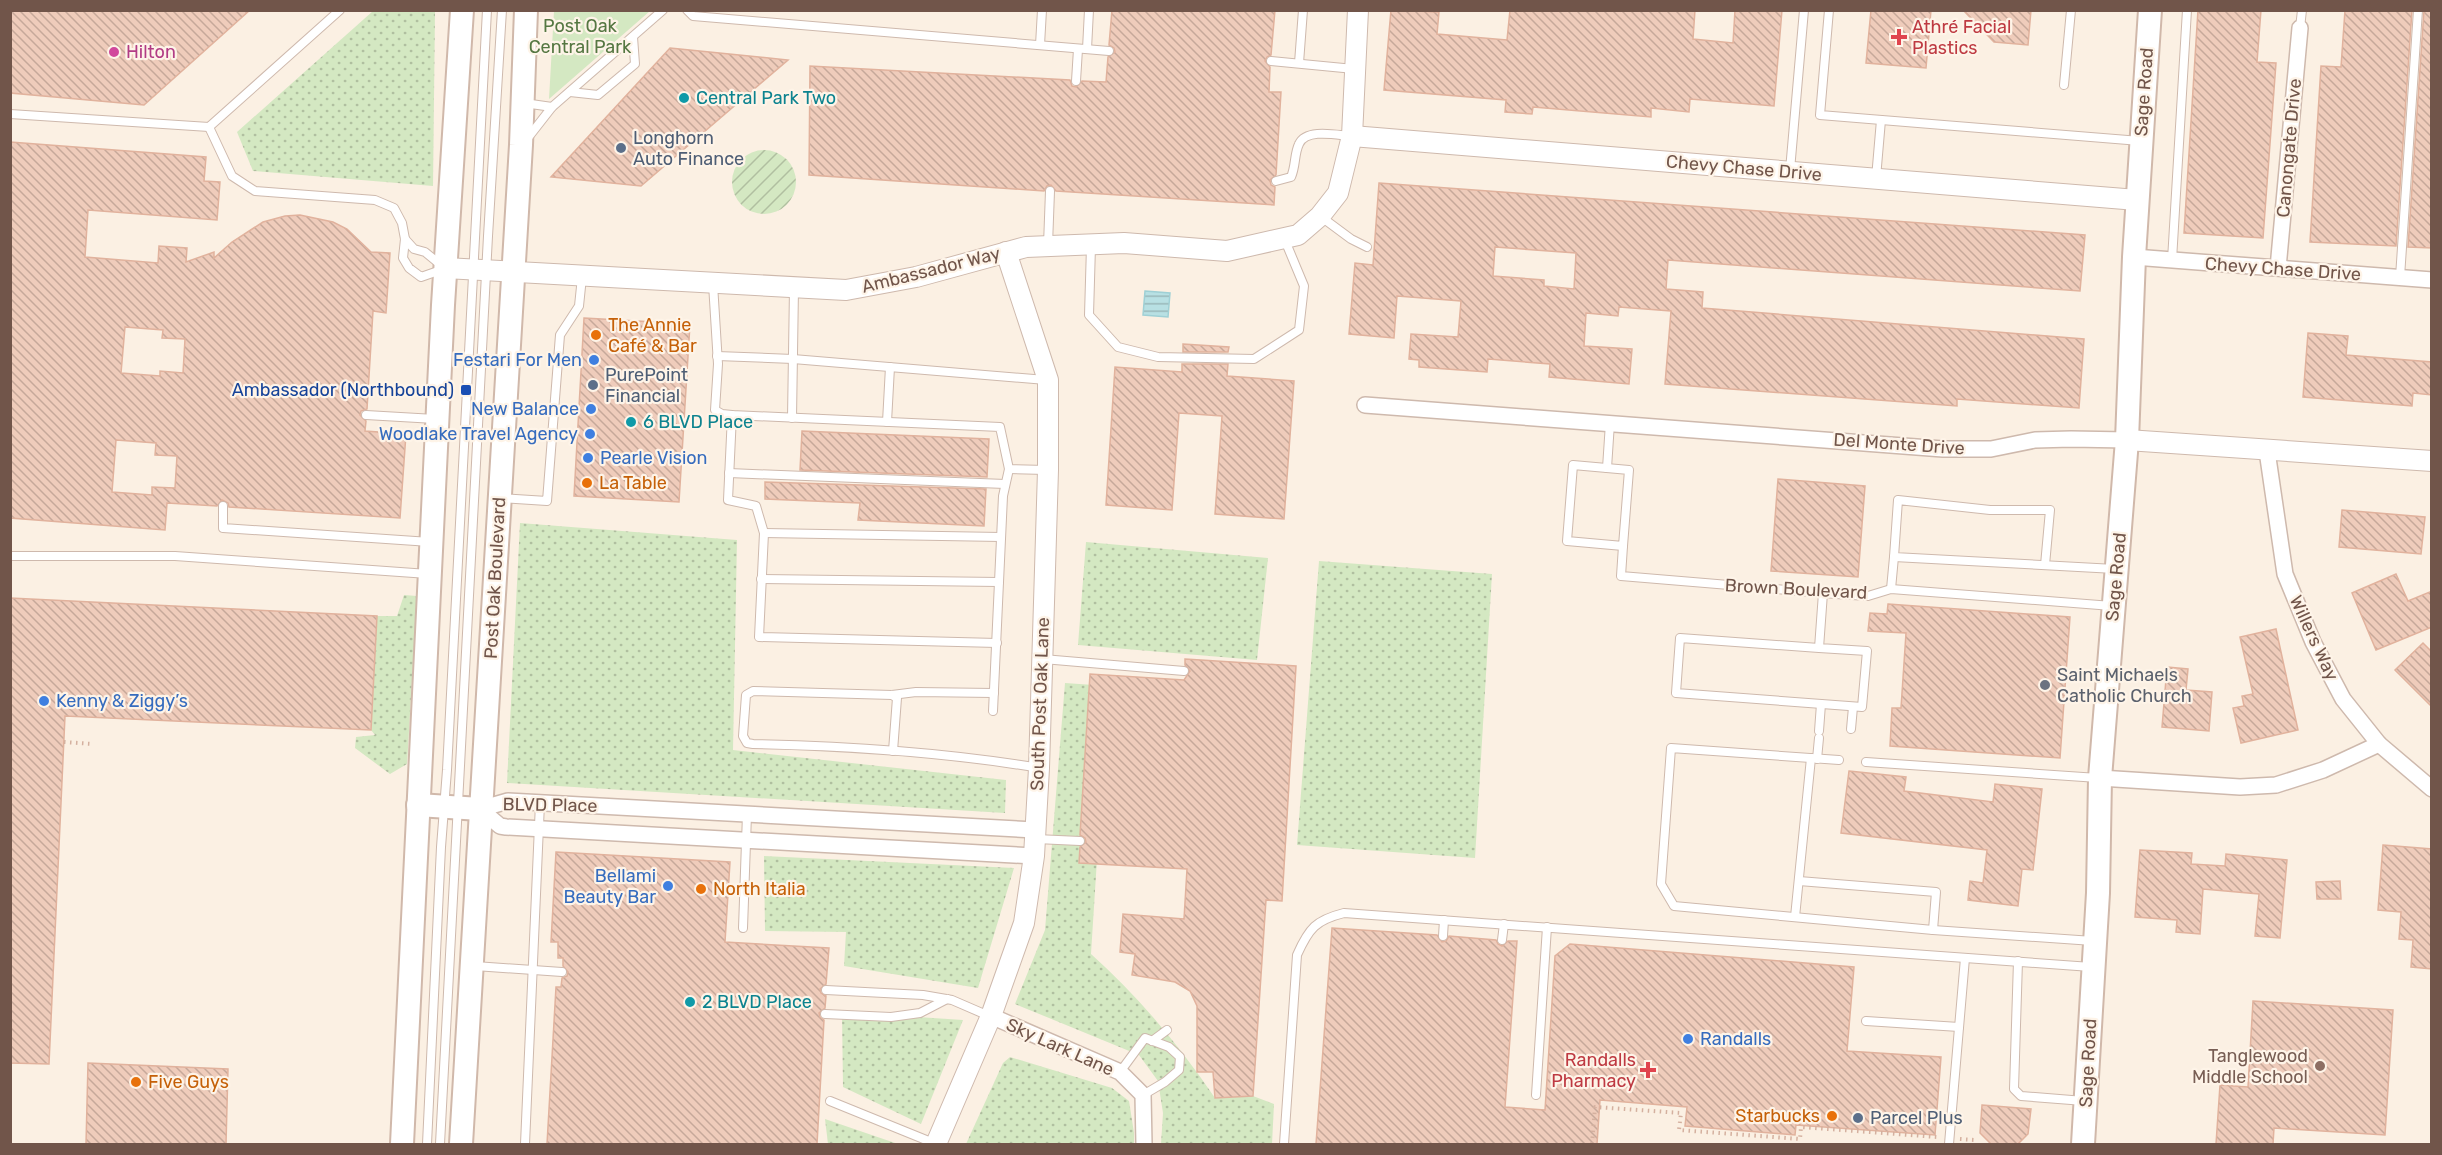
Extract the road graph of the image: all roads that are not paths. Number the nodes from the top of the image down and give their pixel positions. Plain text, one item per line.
1 (340, 10) edge
2 (462, 10) edge
3 (488, 10) edge
4 (502, 10) edge
5 (526, 10) edge
6 (663, 10) edge
7 (687, 10) edge
8 (1042, 10) edge
9 (1089, 10) edge
10 (1303, 10) edge
11 (1804, 10) edge
12 (1829, 10) edge
13 (2071, 10) edge
14 (2150, 10) edge
15 (2187, 10) edge
16 (2302, 10) edge
17 (2418, 10) edge
18 (1357, 11) edge
19 (2300, 28) joint
20 (633, 37) junction
21 (1040, 45) junction
22 (1082, 49) junction
23 (1109, 51) dead end
24 (1271, 61) dead end
25 (1299, 63) junction
26 (1355, 69) junction
27 (1076, 81) dead end
28 (2064, 85) dead end
29 (570, 92) junction
30 (523, 103) junction
31 (552, 107) junction
32 (10, 114) edge
33 (1881, 120) junction
34 (209, 128) junction
35 (1352, 136) junction
36 (2141, 142) junction
37 (521, 145) junction
38 (1790, 171) junction
39 (1876, 178) junction
40 (1276, 181) dead end
41 (1050, 191) dead end
42 (2137, 200) junction
43 (1320, 216) junction
44 (1284, 238) junction
45 (405, 239) junction
46 (1091, 245) junction
47 (1048, 246) junction
48 (1366, 247) dead end
49 (1006, 252) junction
50 (2134, 257) junction
51 (2172, 260) junction
52 (445, 268) junction
53 (2278, 268) junction
54 (479, 270) junction
55 (514, 272) junction
56 (582, 276) junction
57 (2400, 278) junction
58 (2432, 280) edge
59 (713, 284) junction
60 (794, 288) junction
61 (717, 356) junction
62 (793, 359) junction
63 (890, 367) junction
64 (1048, 380) junction
65 (1365, 405) dead end
66 (732, 415) junction
67 (366, 416) dead end
68 (792, 418) junction
69 (437, 419) junction
70 (887, 422) junction
71 (1610, 423) junction
72 (2127, 440) junction
73 (2267, 451) junction
74 (2432, 461) edge
75 (1607, 468) junction
76 (1009, 469) junction
77 (1048, 470) junction
78 (729, 473) junction
79 (1005, 484) junction
80 (500, 498) junction
81 (223, 506) dead end
82 (764, 533) junction
83 (1001, 537) junction
84 (432, 542) junction
85 (1623, 546) junction
86 (10, 556) edge
87 (1894, 557) junction
88 (2045, 565) junction
89 (2116, 569) junction
90 (430, 574) junction
91 (761, 579) junction
92 (999, 582) junction
93 (1891, 589) junction
94 (1823, 593) junction
95 (2114, 606) junction
96 (997, 643) junction
97 (1818, 648) junction
98 (1042, 659) junction
99 (1185, 671) dead end
100 (994, 693) junction
101 (892, 695) junction
102 (1821, 704) junction
103 (1853, 706) junction
104 (993, 711) dead end
105 (1851, 729) dead end
106 (2379, 744) junction
107 (893, 752) junction
108 (1814, 758) junction
109 (1839, 760) dead end
110 (1866, 762) dead end
111 (1039, 768) junction
112 (2100, 778) junction
113 (2432, 789) edge
114 (540, 803) junction
115 (418, 805) junction
116 (451, 807) junction
117 (480, 809) junction
118 (747, 814) junction
119 (538, 829) junction
120 (746, 840) junction
121 (1080, 841) dead end
122 (1034, 842) junction
123 (1799, 881) junction
124 (1796, 917) junction
125 (1444, 920) junction
126 (1504, 924) junction
127 (1547, 927) junction
128 (743, 928) dead end
129 (1933, 930) junction
130 (1443, 936) dead end
131 (1502, 940) dead end
132 (2095, 941) junction
133 (1965, 958) junction
134 (2018, 961) junction
135 (471, 966) junction
136 (2093, 967) junction
137 (532, 970) junction
138 (562, 972) dead end
139 (826, 990) dead end
140 (947, 999) junction
141 (825, 1014) dead end
142 (991, 1016) junction
143 (1866, 1021) dead end
144 (1959, 1027) junction
145 (1167, 1030) dead end
146 (1152, 1041) junction
147 (1120, 1072) junction
148 (1143, 1095) junction
149 (1536, 1095) dead end
150 (830, 1101) dead end
151 (2086, 1101) junction
152 (1950, 1141) edge
153 (402, 1144) edge
154 (427, 1144) edge
155 (440, 1144) edge
156 (461, 1144) edge
157 (525, 1144) edge
158 (936, 1144) edge
159 (1144, 1144) edge
160 (1284, 1144) edge
161 (2083, 1144) edge

1 - 34 lane
2 - 52 main road
3 - 54 lane
4 - 54 lane
5 - 30 main road, Post Oak Boulevard
6 - 20 lane
7 - 21 lane
8 - 21 lane
9 - 22 lane
10 - 25 lane
11 - 38 lane
12 - 33 lane
13 - 28 lane
14 - 36 main road, Sage Road
15 - 51 lane
16 - 19 lane
17 - 57 lane
18 - 26 street, Ambassador Way
19 - 53 street, Canongate Drive
20 - 29 lane
20 - 29 lane
21 - 22 lane
22 - 23 lane
22 - 27 lane
24 - 25 lane
25 - 26 lane
26 - 35 street, Ambassador Way
29 - 31 lane
30 - 31 lane
30 - 37 main road, Post Oak Boulevard
31 - 37 lane
32 - 34 lane
33 - 36 lane
33 - 39 lane
34 - 45 lane
35 - 38 street, Chevy Chase Drive
35 - 40 lane
35 - 43 street, Ambassador Way
36 - 42 main road, Sage Road
37 - 55 main road, Post Oak Boulevard
38 - 39 street, Chevy Chase Drive
39 - 42 street, Chevy Chase Drive
41 - 47 lane
42 - 50 main road, Sage Road
43 - 44 street, Ambassador Way
43 - 48 lane
44 - 46 street, Ambassador Way
44 - 46 lane
45 - 52 lane
45 - 52 lane
46 - 47 street, Ambassador Way
47 - 49 street, Ambassador Way
49 - 60 street, Ambassador Way
49 - 64 street, South Post Oak Lane
50 - 51 street, Chevy Chase Drive
50 - 72 main road, Sage Road
51 - 53 street, Chevy Chase Drive
52 - 54 street, Ambassador Way
52 - 69 main road
53 - 57 street, Chevy Chase Drive
54 - 55 street, Ambassador Way
54 - 116 lane
54 - 116 lane
55 - 56 street, Ambassador Way
55 - 80 main road, Post Oak Boulevard
56 - 59 street, Ambassador Way
56 - 80 lane
57 - 58 street, Chevy Chase Drive
59 - 60 street, Ambassador Way
59 - 61 lane
60 - 62 lane
61 - 62 lane
61 - 66 lane
62 - 63 lane
62 - 68 lane
63 - 64 lane
63 - 70 lane
64 - 77 street, South Post Oak Lane
65 - 71 street, Del Monte Drive
66 - 68 lane
66 - 78 lane
67 - 69 lane
68 - 70 lane
69 - 84 main road
70 - 76 lane
71 - 72 street, Del Monte Drive
71 - 75 lane
72 - 73 street, Del Monte Drive
72 - 89 main road, Sage Road
73 - 74 street, Del Monte Drive
73 - 106 street, Willers Way
75 - 85 lane
75 - 85 lane
76 - 77 lane
76 - 79 lane
77 - 98 street, South Post Oak Lane
78 - 79 lane
78 - 82 lane
79 - 83 lane
80 - 117 main road, Post Oak Boulevard
81 - 84 lane
82 - 83 lane
82 - 91 lane
83 - 92 lane
84 - 90 main road
85 - 94 lane, Brown Boulevard
86 - 90 lane
87 - 88 lane
87 - 88 lane
87 - 93 lane
88 - 89 lane
89 - 95 main road, Sage Road
90 - 115 main road
91 - 92 lane
91 - 96 lane
92 - 96 lane
93 - 94 lane, Brown Boulevard
93 - 95 lane, Brown Boulevard
94 - 97 lane
95 - 112 main road, Sage Road
96 - 100 lane
97 - 102 lane
97 - 103 lane
98 - 99 lane
98 - 111 street, South Post Oak Lane
100 - 101 lane
100 - 104 lane
101 - 107 lane
101 - 107 lane
102 - 103 lane
102 - 108 lane
103 - 105 lane
106 - 112 street
106 - 113 street, Willers Way
107 - 111 lane
108 - 109 lane
108 - 123 lane
108 - 124 lane
110 - 112 lane
111 - 122 street, South Post Oak Lane
112 - 132 main road, Sage Road
114 - 117 street, BLVD Place
114 - 118 street, BLVD Place
114 - 119 lane
115 - 116 main road
115 - 153 main road
116 - 117 main road
116 - 154 lane
116 - 155 lane
117 - 119 street, BLVD Place
117 - 135 main road, Post Oak Boulevard
118 - 120 lane
118 - 122 street, BLVD Place
119 - 120 street, BLVD Place
119 - 137 lane
120 - 122 street, BLVD Place
120 - 128 lane
121 - 122 lane
122 - 142 street, South Post Oak Lane
123 - 124 lane
123 - 129 lane
124 - 129 lane
125 - 126 lane
125 - 130 lane
125 - 160 lane
126 - 127 lane
126 - 131 lane
127 - 133 lane
127 - 149 lane
129 - 132 lane
132 - 136 main road, Sage Road
133 - 134 lane
133 - 144 lane
134 - 136 lane
134 - 151 lane
135 - 137 lane
135 - 156 main road, Post Oak Boulevard
136 - 151 main road, Sage Road
137 - 138 lane
137 - 157 lane
139 - 140 lane
140 - 141 lane
140 - 142 lane
142 - 147 street, Sky Lark Lane
142 - 158 street, South Post Oak Lane
143 - 144 lane
144 - 152 lane
145 - 146 lane
146 - 147 lane
146 - 148 lane
147 - 148 street, Sky Lark Lane
148 - 159 street
150 - 158 lane
151 - 161 main road, Sage Road

